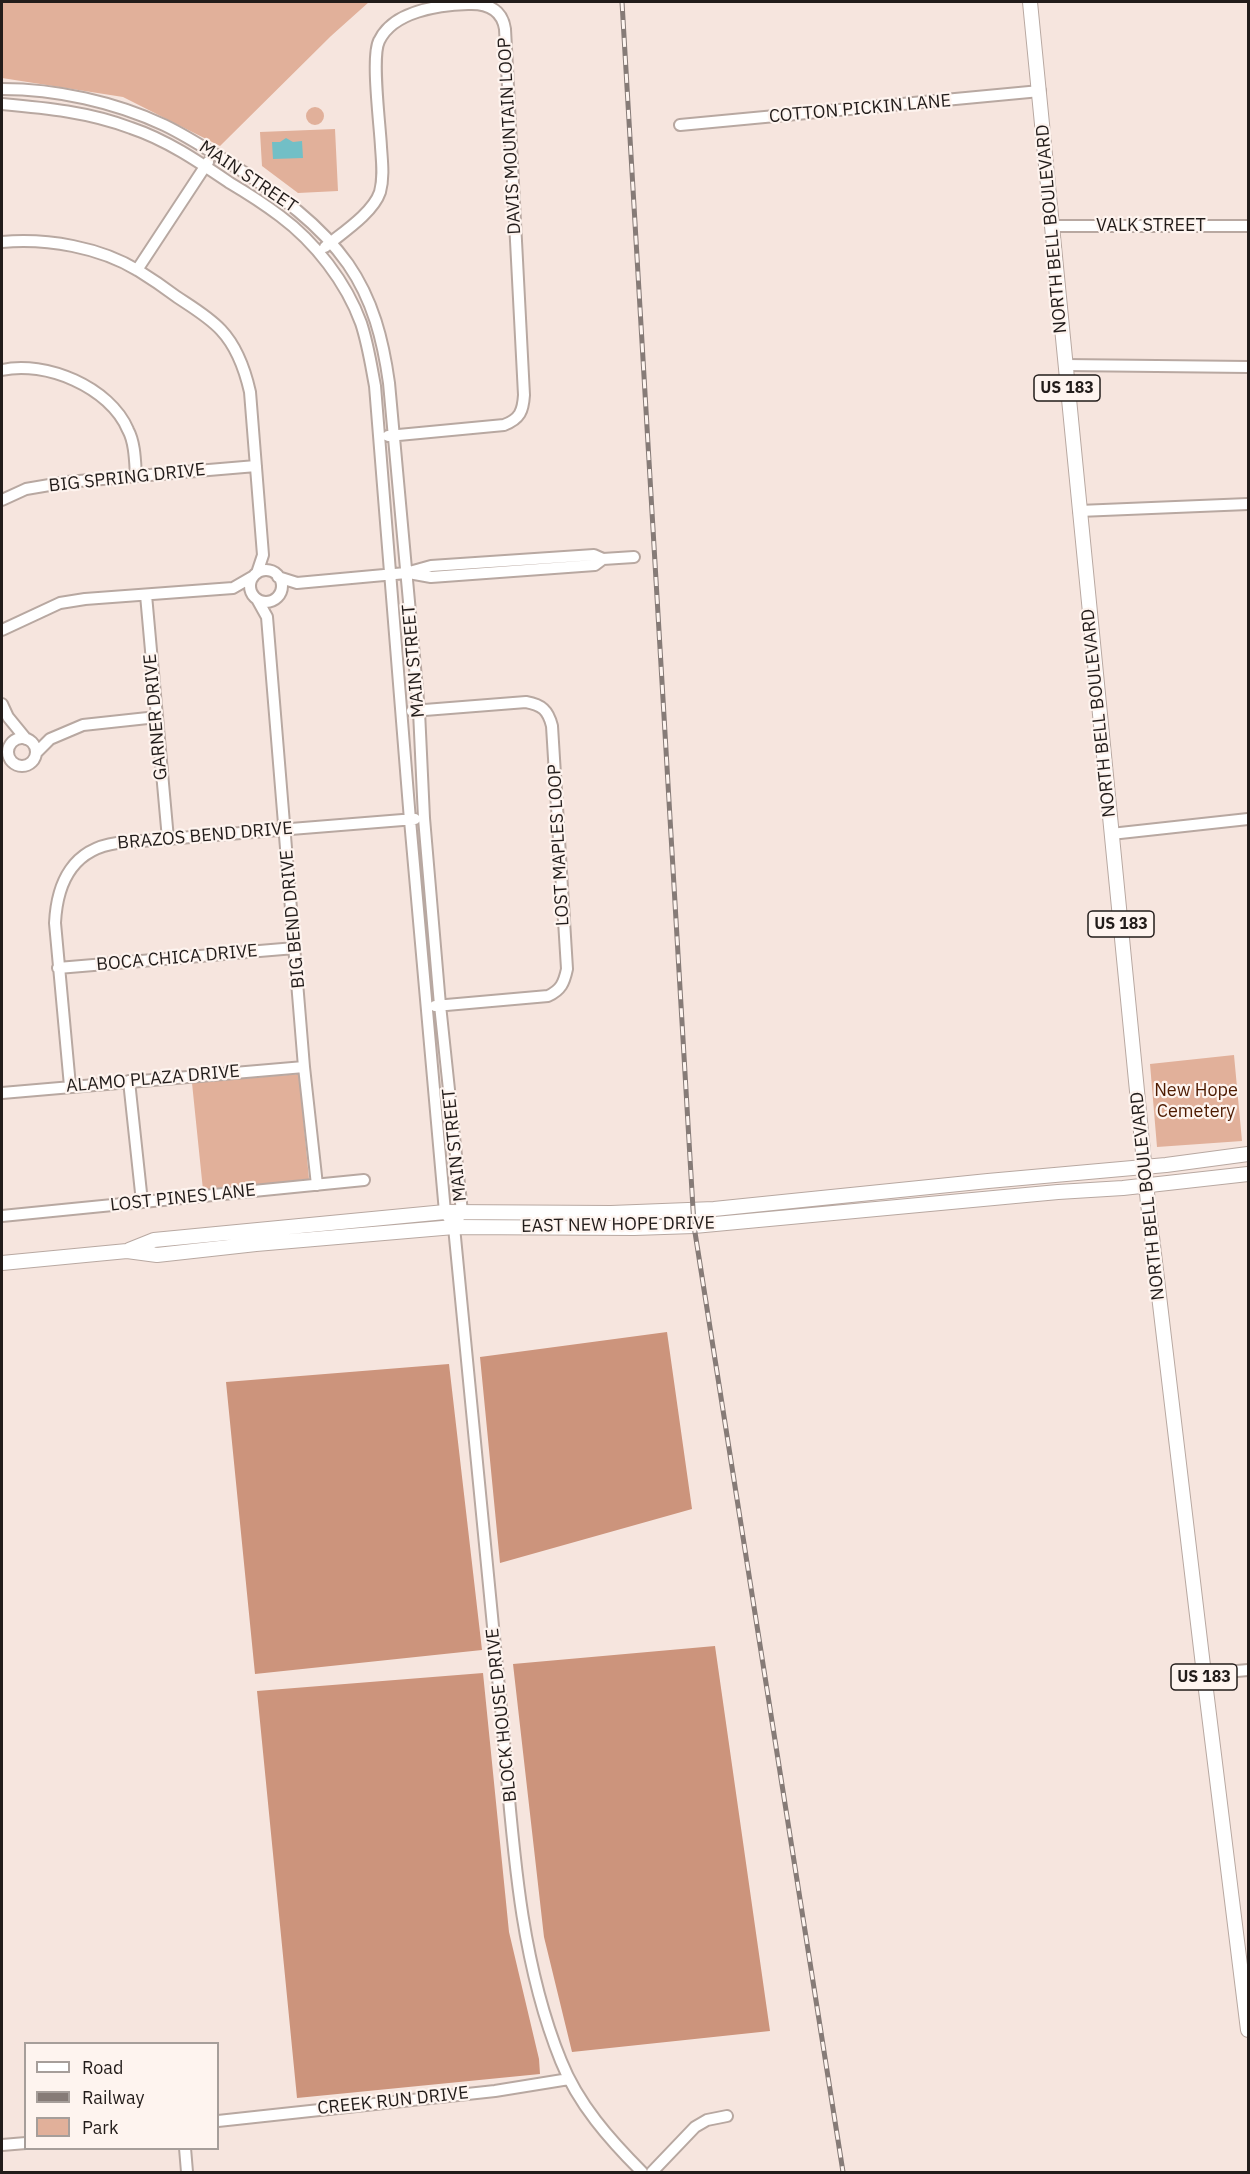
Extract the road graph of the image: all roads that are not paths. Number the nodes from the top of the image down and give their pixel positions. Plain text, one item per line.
1 (1030, 2) edge
2 (2, 89) edge
3 (1040, 92) junction
4 (2, 104) edge
5 (120, 108) junction
6 (114, 122) junction
7 (680, 125) dead end
8 (214, 154) junction
9 (206, 166) junction
10 (1053, 226) junction
11 (1248, 226) edge
12 (2, 242) edge
13 (330, 242) junction
14 (318, 253) junction
15 (138, 270) junction
16 (1065, 365) junction
17 (1248, 367) edge
18 (2, 370) edge
19 (393, 435) junction
20 (378, 437) junction
21 (256, 466) junction
22 (136, 476) junction
23 (2, 500) edge
24 (1248, 504) edge
25 (1079, 511) junction
26 (263, 555) junction
27 (634, 557) dead end
28 (406, 573) junction
29 (276, 574) junction
30 (390, 574) junction
31 (255, 575) junction
32 (297, 583) junction
33 (233, 588) junction
34 (147, 595) junction
35 (277, 596) junction
36 (256, 598) junction
37 (267, 617) junction
38 (2, 630) edge
39 (2, 704) edge
40 (418, 711) junction
41 (402, 712) junction
42 (8, 717) junction
43 (157, 717) junction
44 (27, 739) junction
45 (50, 739) junction
46 (10, 744) junction
47 (36, 753) junction
48 (2, 756) edge
49 (2, 764) edge
50 (17, 766) junction
51 (424, 818) junction
52 (1248, 819) edge
53 (410, 820) junction
54 (285, 829) junction
55 (1111, 834) junction
56 (168, 839) junction
57 (295, 948) junction
58 (58, 968) junction
59 (440, 1005) junction
60 (426, 1006) junction
61 (304, 1066) junction
62 (129, 1081) junction
63 (70, 1086) junction
64 (2, 1093) edge
65 (1248, 1154) edge
66 (1144, 1167) junction
67 (1248, 1174) edge
68 (364, 1180) dead end
69 (316, 1185) junction
70 (1146, 1186) junction
71 (141, 1202) junction
72 (445, 1212) junction
73 (462, 1212) junction
74 (2, 1216) edge
75 (454, 1227) junction
76 (127, 1251) junction
77 (2, 1263) edge
78 (1248, 1670) edge
79 (1204, 1674) junction
80 (1248, 2030) edge
81 (569, 2079) junction
82 (727, 2116) dead end
83 (219, 2121) edge
84 (24, 2143) edge
85 (2, 2145) edge
86 (185, 2150) edge
87 (187, 2172) edge
88 (642, 2172) edge
89 (652, 2172) edge

1 - 3 main road, NORTH BELL BOULEVARD / US 183
2 - 5 street, MAIN STREET
3 - 7 street, COTTON PICKIN LANE
3 - 10 main road, NORTH BELL BOULEVARD / US 183
4 - 6 street, MAIN STREET
5 - 6 street
5 - 8 street, MAIN STREET
6 - 9 street, MAIN STREET
8 - 9 street
8 - 13 street, MAIN STREET
9 - 14 street, MAIN STREET
9 - 15 street
10 - 11 street, VALK STREET
10 - 16 main road, NORTH BELL BOULEVARD / US 183
12 - 15 street
13 - 14 street, DAVIS MOUNTAIN LOOP
13 - 19 street, MAIN STREET
13 - 19 street, DAVIS MOUNTAIN LOOP
14 - 20 street, MAIN STREET
15 - 21 street
16 - 17 street
16 - 25 main road, NORTH BELL BOULEVARD / US 183
18 - 22 street
19 - 20 street, DAVIS MOUNTAIN LOOP
19 - 28 street, MAIN STREET
20 - 30 street, MAIN STREET
21 - 22 street, BIG SPRING DRIVE
21 - 26 street
22 - 23 street, BIG SPRING DRIVE
24 - 25 street
25 - 55 main road, NORTH BELL BOULEVARD / US 183
26 - 29 street
26 - 31 street
27 - 28 street
28 - 30 street
28 - 40 street, MAIN STREET
29 - 31 street
29 - 32 street
29 - 35 street
30 - 32 street
30 - 41 street, MAIN STREET
31 - 33 street
31 - 36 street
32 - 35 street
33 - 34 street
33 - 36 street
34 - 38 street
34 - 43 street, GARNER DRIVE
35 - 36 street
35 - 37 street, BIG BEND DRIVE
36 - 37 street, BIG BEND DRIVE
37 - 54 street, BIG BEND DRIVE
39 - 42 street
40 - 41 street, LOST MAPLES LOOP
40 - 51 street, MAIN STREET
40 - 59 street, LOST MAPLES LOOP
41 - 53 street, MAIN STREET
42 - 44 street
42 - 46 street
43 - 45 street
43 - 56 street, GARNER DRIVE
44 - 45 street
44 - 46 street
44 - 47 street
45 - 47 street
46 - 48 street
46 - 50 street
47 - 50 street
49 - 50 street
51 - 53 street, BRAZOS BEND DRIVE
51 - 59 street, MAIN STREET
52 - 55 street
53 - 54 street, BRAZOS BEND DRIVE
53 - 60 street, MAIN STREET
54 - 56 street, BRAZOS BEND DRIVE
54 - 57 street, BIG BEND DRIVE
55 - 66 main road, NORTH BELL BOULEVARD / US 183
56 - 58 street, BRAZOS BEND DRIVE
57 - 58 street, BOCA CHICA DRIVE
57 - 61 street, BIG BEND DRIVE
58 - 63 street, BRAZOS BEND DRIVE
59 - 60 street, LOST MAPLES LOOP
59 - 73 street, MAIN STREET
60 - 72 street, MAIN STREET
61 - 62 street, ALAMO PLAZA DRIVE
61 - 69 street, BIG BEND DRIVE
62 - 63 street, ALAMO PLAZA DRIVE
62 - 71 street
63 - 64 street, ALAMO PLAZA DRIVE
65 - 66 main road, EAST NEW HOPE DRIVE
66 - 70 main road, NORTH BELL BOULEVARD / US 183
66 - 73 main road, EAST NEW HOPE DRIVE
67 - 70 main road, EAST NEW HOPE DRIVE
68 - 69 street, LOST PINES LANE
69 - 71 street, LOST PINES LANE
70 - 75 main road, EAST NEW HOPE DRIVE
70 - 79 main road, NORTH BELL BOULEVARD / US 183
71 - 74 street, LOST PINES LANE
72 - 73 main road, EAST NEW HOPE DRIVE
72 - 75 street, MAIN STREET
72 - 76 main road, EAST NEW HOPE DRIVE
73 - 75 street, MAIN STREET
75 - 76 main road, EAST NEW HOPE DRIVE
75 - 81 street, BLOCK HOUSE DRIVE
76 - 77 main road, EAST NEW HOPE DRIVE
78 - 79 street
79 - 80 main road, NORTH BELL BOULEVARD / US 183
81 - 83 street, CREEK RUN DRIVE
81 - 88 street, BLOCK HOUSE DRIVE
82 - 89 street
84 - 85 street
86 - 87 street

